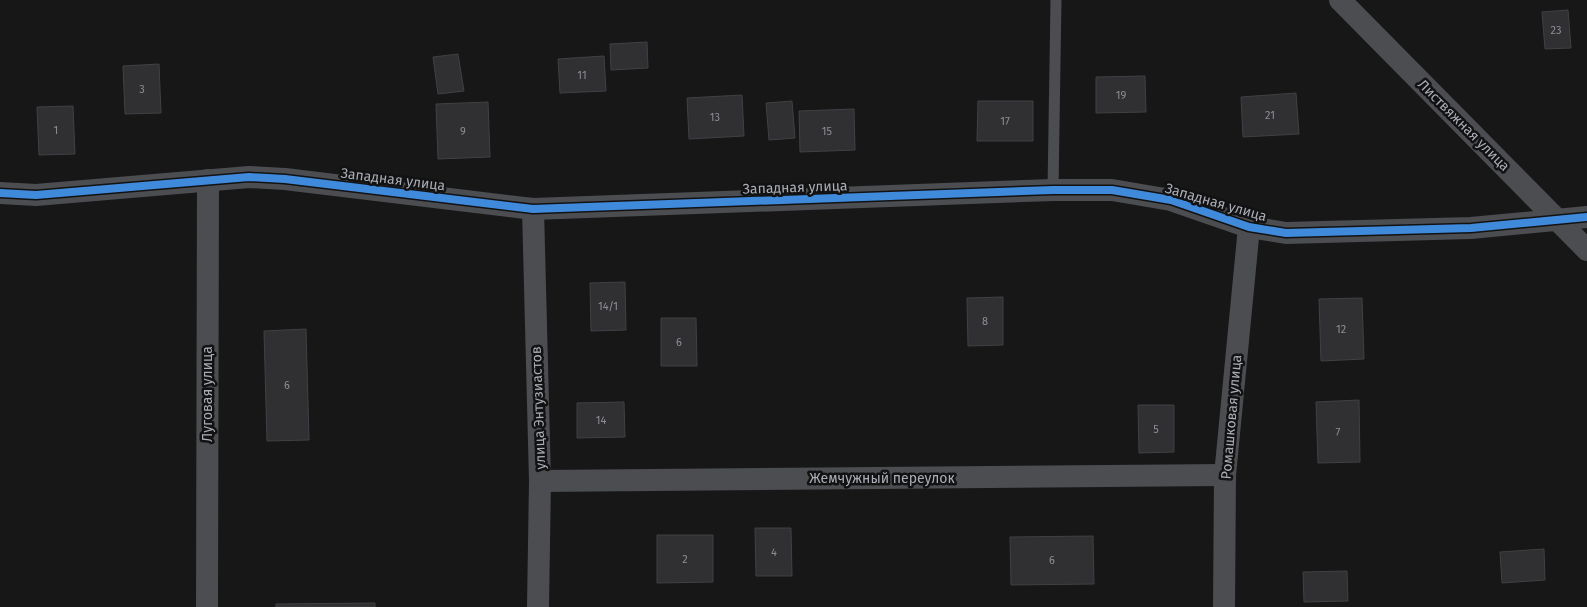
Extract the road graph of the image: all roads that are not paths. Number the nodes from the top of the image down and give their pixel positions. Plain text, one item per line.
1 (1056, 0) edge
2 (1340, 0) edge
3 (208, 180) junction
4 (1053, 190) junction
5 (0, 193) edge
6 (533, 209) junction
7 (1587, 217) edge
8 (1557, 219) junction
9 (1249, 227) junction
10 (1587, 250) edge
11 (1225, 476) junction
12 (540, 481) junction
13 (208, 607) edge
14 (538, 607) edge
15 (1224, 607) edge

1 - 4 lane
2 - 8 street, Листвяжная улица
3 - 5 street, Западная улица
3 - 6 street, Западная улица
3 - 13 street, Луговая улица
4 - 6 street, Западная улица
4 - 9 street, Западная улица
6 - 12 street, улица Энтузиастов
7 - 8 street, Западная улица
8 - 9 street, Западная улица
8 - 10 street, Листвяжная улица
9 - 11 street, Ромашковая улица
11 - 12 street, Жемчужный переулок
11 - 15 street, Ромашковая улица
12 - 14 street, улица Энтузиастов

